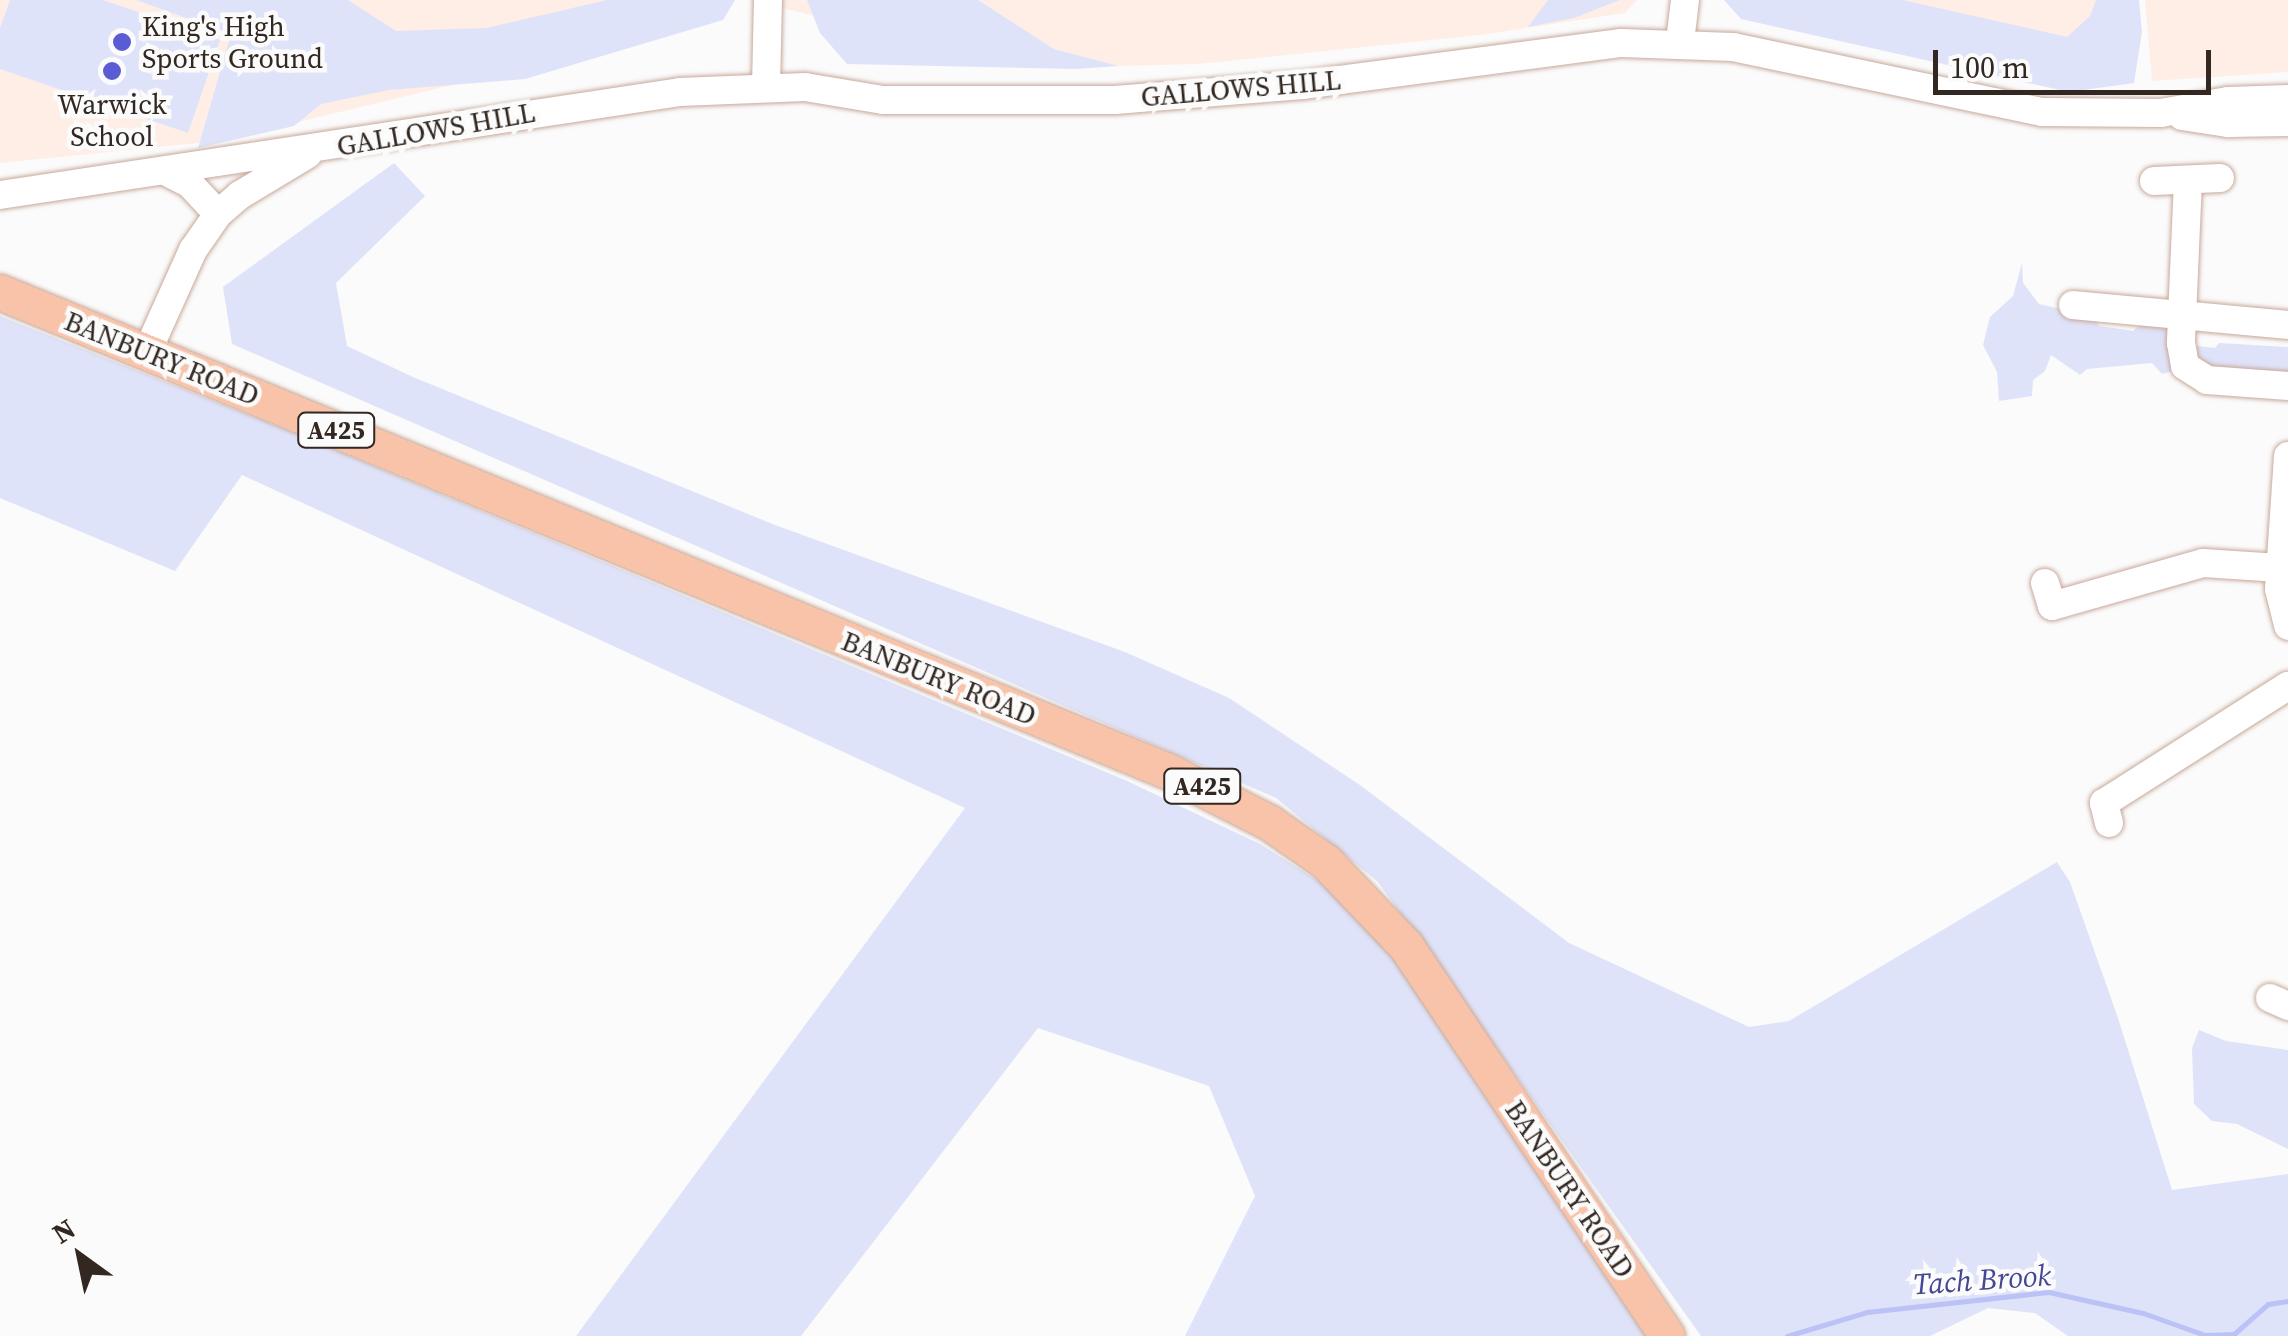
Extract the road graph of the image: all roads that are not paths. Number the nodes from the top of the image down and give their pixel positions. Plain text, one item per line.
1 (768, 0) edge
2 (1685, 0) edge
3 (1680, 42) junction
4 (766, 87) junction
5 (2288, 98) edge
6 (2161, 113) junction
7 (2288, 122) edge
8 (318, 149) junction
9 (165, 171) junction
10 (2220, 178) dead end
11 (2188, 180) junction
12 (2154, 181) dead end
13 (0, 195) edge
14 (218, 214) junction
15 (0, 292) edge
16 (2072, 305) dead end
17 (2182, 318) junction
18 (2288, 325) edge
19 (148, 350) junction
20 (2288, 386) edge
21 (2288, 456) edge
22 (2286, 526) edge
23 (2280, 568) junction
24 (2052, 606) dead end
25 (2288, 626) edge
26 (2288, 686) edge
27 (2102, 803) dead end
28 (1667, 1336) edge

1 - 4 street
2 - 3 street
3 - 4 street, GALLOWS HILL
3 - 6 street, GALLOWS HILL
4 - 8 street, GALLOWS HILL
5 - 6 street, GALLOWS HILL
6 - 7 street, GALLOWS HILL
8 - 9 street, GALLOWS HILL
8 - 14 street, GALLOWS HILL
9 - 13 street, GALLOWS HILL
9 - 14 street
10 - 11 street
11 - 12 street
11 - 17 street
14 - 19 street, GALLOWS HILL
15 - 19 main road, BANBURY ROAD / A425
16 - 17 street
17 - 18 street
17 - 20 street
19 - 28 main road, BANBURY ROAD / A425
21 - 22 street
22 - 23 street
23 - 24 street
23 - 25 street
26 - 27 street

